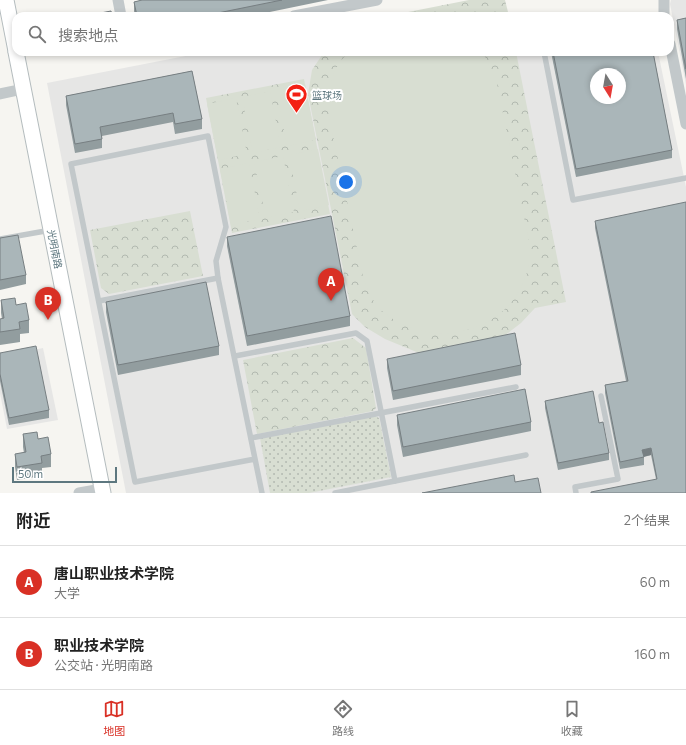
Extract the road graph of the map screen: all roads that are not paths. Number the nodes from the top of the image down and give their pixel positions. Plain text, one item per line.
1 (6, 0) edge
2 (118, 0) edge
3 (377, 0) edge
4 (664, 0) edge
5 (352, 2) edge
6 (120, 12) edge
7 (311, 12) edge
8 (664, 12) edge
9 (12, 31) edge
10 (17, 56) edge
11 (545, 56) edge
12 (674, 56) edge
13 (682, 84) edge
14 (24, 89) junction
15 (0, 94) edge
16 (686, 124) edge
17 (686, 178) edge
18 (51, 230) junction
19 (0, 239) edge
20 (218, 278) junction
21 (99, 300) junction
22 (235, 356) junction
23 (516, 387) dead end
24 (601, 396) dead end
25 (381, 412) junction
26 (250, 438) junction
27 (526, 455) dead end
28 (255, 459) junction
29 (395, 481) junction
30 (102, 491) edge
31 (79, 493) edge
32 (262, 493) edge
33 (336, 493) edge
34 (576, 493) edge

1 - 9 main road, 光明南路
2 - 6 street
3 - 5 street
4 - 8 street
5 - 7 street
10 - 14 main road, 光明南路
11 - 17 lane
12 - 13 street
13 - 16 street
14 - 15 street
14 - 18 main road, 光明南路
18 - 19 lane
18 - 30 main road, 光明南路
20 - 21 lane
20 - 21 lane
20 - 22 lane
21 - 28 lane
22 - 25 lane
22 - 26 lane
23 - 25 lane
24 - 34 lane
25 - 26 lane
25 - 29 lane
26 - 28 lane
27 - 29 lane
28 - 32 lane
29 - 33 lane
30 - 31 street

